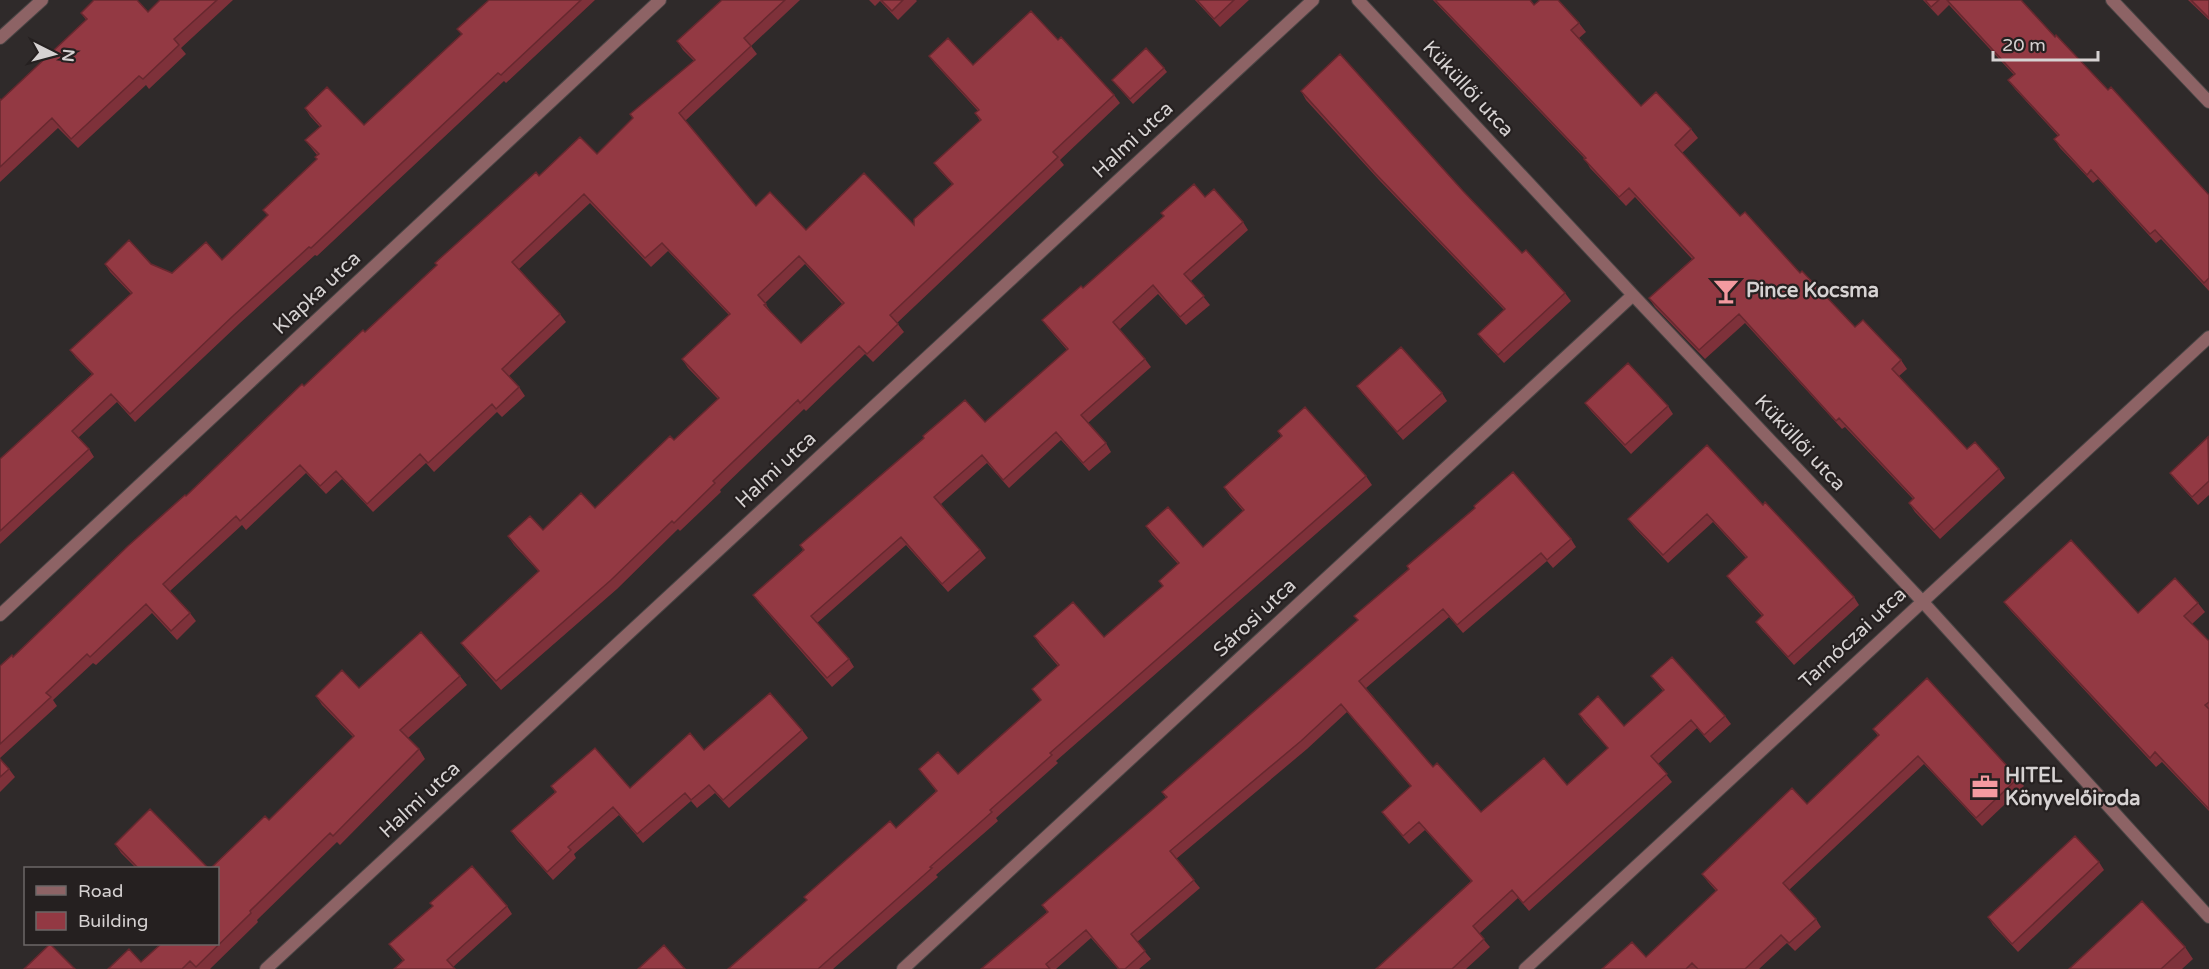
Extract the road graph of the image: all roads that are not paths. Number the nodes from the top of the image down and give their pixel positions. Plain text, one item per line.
1 (42, 0) edge
2 (660, 0) edge
3 (1313, 0) edge
4 (1358, 0) edge
5 (2112, 0) edge
6 (0, 38) edge
7 (2209, 102) edge
8 (1633, 295) junction
9 (2209, 337) edge
10 (1922, 601) junction
11 (0, 615) edge
12 (2209, 917) edge
13 (266, 969) edge
14 (903, 969) edge
15 (1525, 969) edge

1 - 6 street
2 - 11 street, Klapka utca
3 - 13 street, Halmi utca
4 - 8 street, Küküllői utca
5 - 7 street
8 - 10 street, Küküllői utca
8 - 14 street, Sárosi utca
9 - 10 street, Tarnóczai utca
10 - 12 street, Küküllői utca
10 - 15 street, Tarnóczai utca

